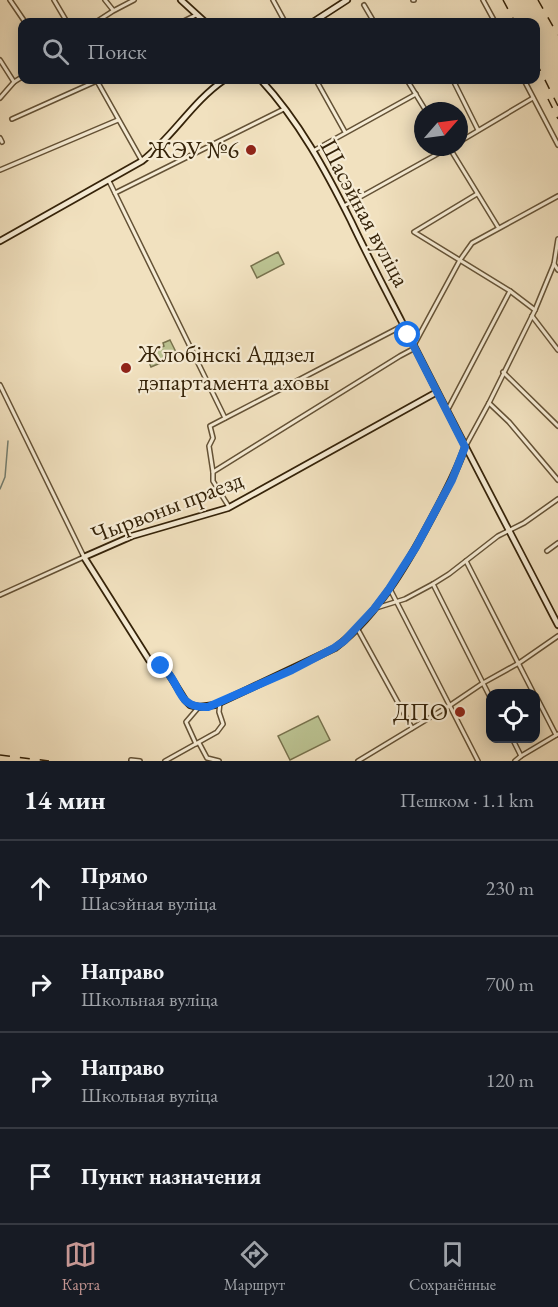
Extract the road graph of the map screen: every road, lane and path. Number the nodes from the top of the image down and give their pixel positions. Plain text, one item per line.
1 (10, 0) edge
2 (54, 0) edge
3 (105, 0) edge
4 (134, 0) edge
5 (273, 0) edge
6 (347, 0) edge
7 (483, 0) edge
8 (183, 1) edge
9 (364, 5) dead end
10 (113, 11) junction
11 (196, 14) junction
12 (22, 18) edge
13 (65, 18) edge
14 (102, 18) edge
15 (189, 18) edge
16 (200, 18) edge
17 (283, 18) edge
18 (319, 18) edge
19 (372, 18) edge
20 (493, 18) edge
21 (0, 60) edge
22 (18, 80) edge
23 (14, 82) junction
24 (88, 84) edge
25 (99, 84) edge
26 (219, 84) edge
27 (265, 84) edge
28 (318, 84) edge
29 (410, 84) edge
30 (455, 84) edge
31 (526, 84) edge
32 (416, 94) junction
33 (0, 98) edge
34 (533, 98) junction
35 (421, 102) edge
36 (286, 108) junction
37 (12, 119) dead end
38 (118, 120) junction
39 (478, 130) junction
40 (345, 132) junction
41 (468, 136) edge
42 (558, 146) edge
43 (313, 151) junction
44 (433, 156) edge
45 (454, 156) edge
46 (142, 161) junction
47 (0, 170) edge
48 (109, 181) junction
49 (115, 193) junction
50 (477, 194) junction
51 (558, 196) edge
52 (343, 207) junction
53 (498, 227) junction
54 (558, 239) edge
55 (0, 241) edge
56 (460, 260) junction
57 (554, 264) junction
58 (558, 270) edge
59 (510, 291) junction
60 (535, 310) junction
61 (532, 316) junction
62 (404, 326) junction
63 (415, 347) junction
64 (558, 350) edge
65 (504, 372) junction
66 (0, 385) edge
67 (437, 392) junction
68 (489, 403) junction
69 (447, 411) junction
70 (225, 418) junction
71 (558, 426) edge
72 (465, 447) junction
73 (213, 472) junction
74 (558, 480) edge
75 (558, 499) edge
76 (229, 507) junction
77 (509, 531) junction
78 (558, 543) edge
79 (547, 551) dead end
80 (84, 557) junction
81 (466, 561) junction
82 (433, 584) junction
83 (389, 589) junction
84 (0, 595) edge
85 (396, 602) junction
86 (374, 609) junction
87 (558, 625) edge
88 (357, 628) junction
89 (558, 636) edge
90 (519, 663) junction
91 (483, 683) junction
92 (486, 689) edge
93 (532, 689) edge
94 (220, 702) junction
95 (540, 703) edge
96 (449, 706) junction
97 (199, 707) junction
98 (412, 728) junction
99 (557, 734) edge
100 (514, 743) edge
101 (197, 744) junction
102 (521, 756) junction
103 (131, 760) edge
104 (140, 761) edge
105 (165, 761) edge
106 (219, 761) edge
107 (358, 761) edge
108 (478, 761) edge
109 (515, 761) edge

1 - 12 street
2 - 13 street
3 - 10 street
4 - 10 street
5 - 17 street
6 - 18 street
7 - 20 street
8 - 11 street
9 - 19 street
10 - 14 street
11 - 15 street
11 - 16 street
21 - 23 street
22 - 23 street
23 - 33 street
24 - 37 street
25 - 38 street
26 - 46 street
27 - 36 street, Шасэйная вуліца
28 - 40 street
29 - 32 street
30 - 39 street
31 - 34 street
32 - 35 street
32 - 40 street
34 - 39 street
34 - 42 street
36 - 43 street, Шасэйная вуліца
36 - 49 street
38 - 46 street
38 - 47 street
39 - 41 street
40 - 43 street
43 - 52 street, Шасэйная вуліца
44 - 52 street
45 - 50 street
46 - 48 street
48 - 49 street
48 - 55 street
49 - 70 street
50 - 53 street
50 - 56 street
51 - 53 street
52 - 62 street, Шасэйная вуліца
53 - 56 street
54 - 57 street
56 - 59 street
56 - 63 street
57 - 58 street
57 - 60 street
59 - 60 street
59 - 69 street
60 - 61 street
61 - 64 street
61 - 65 street
62 - 63 street, Шасэйная вуліца
62 - 70 street
63 - 67 street, Шасэйная вуліца
63 - 73 street
65 - 68 street
65 - 71 street
66 - 80 street
67 - 69 street, Шасэйная вуліца
67 - 76 street, Чырвоны праезд
68 - 72 street
68 - 74 street
69 - 72 street, Шасэйная вуліца
70 - 73 street
72 - 77 street, Шасэйная вуліца
72 - 83 street
73 - 76 street
75 - 77 street
76 - 80 street, Чырвоны праезд
77 - 81 street
77 - 87 street, Шасэйная вуліца
78 - 79 street
80 - 84 street, Чырвоны праезд
80 - 97 street
81 - 82 street
81 - 90 street
82 - 85 street
82 - 91 street
83 - 85 street
83 - 86 street
85 - 86 street
85 - 96 street
86 - 88 street
88 - 94 street
88 - 98 street
89 - 90 street
90 - 91 street
90 - 93 street
91 - 92 street
91 - 96 street
94 - 97 street
94 - 101 street
95 - 99 street
96 - 98 street
96 - 108 street
97 - 101 street
98 - 107 street
99 - 102 street
100 - 102 street
101 - 105 street
101 - 106 street
102 - 109 street
103 - 104 street

